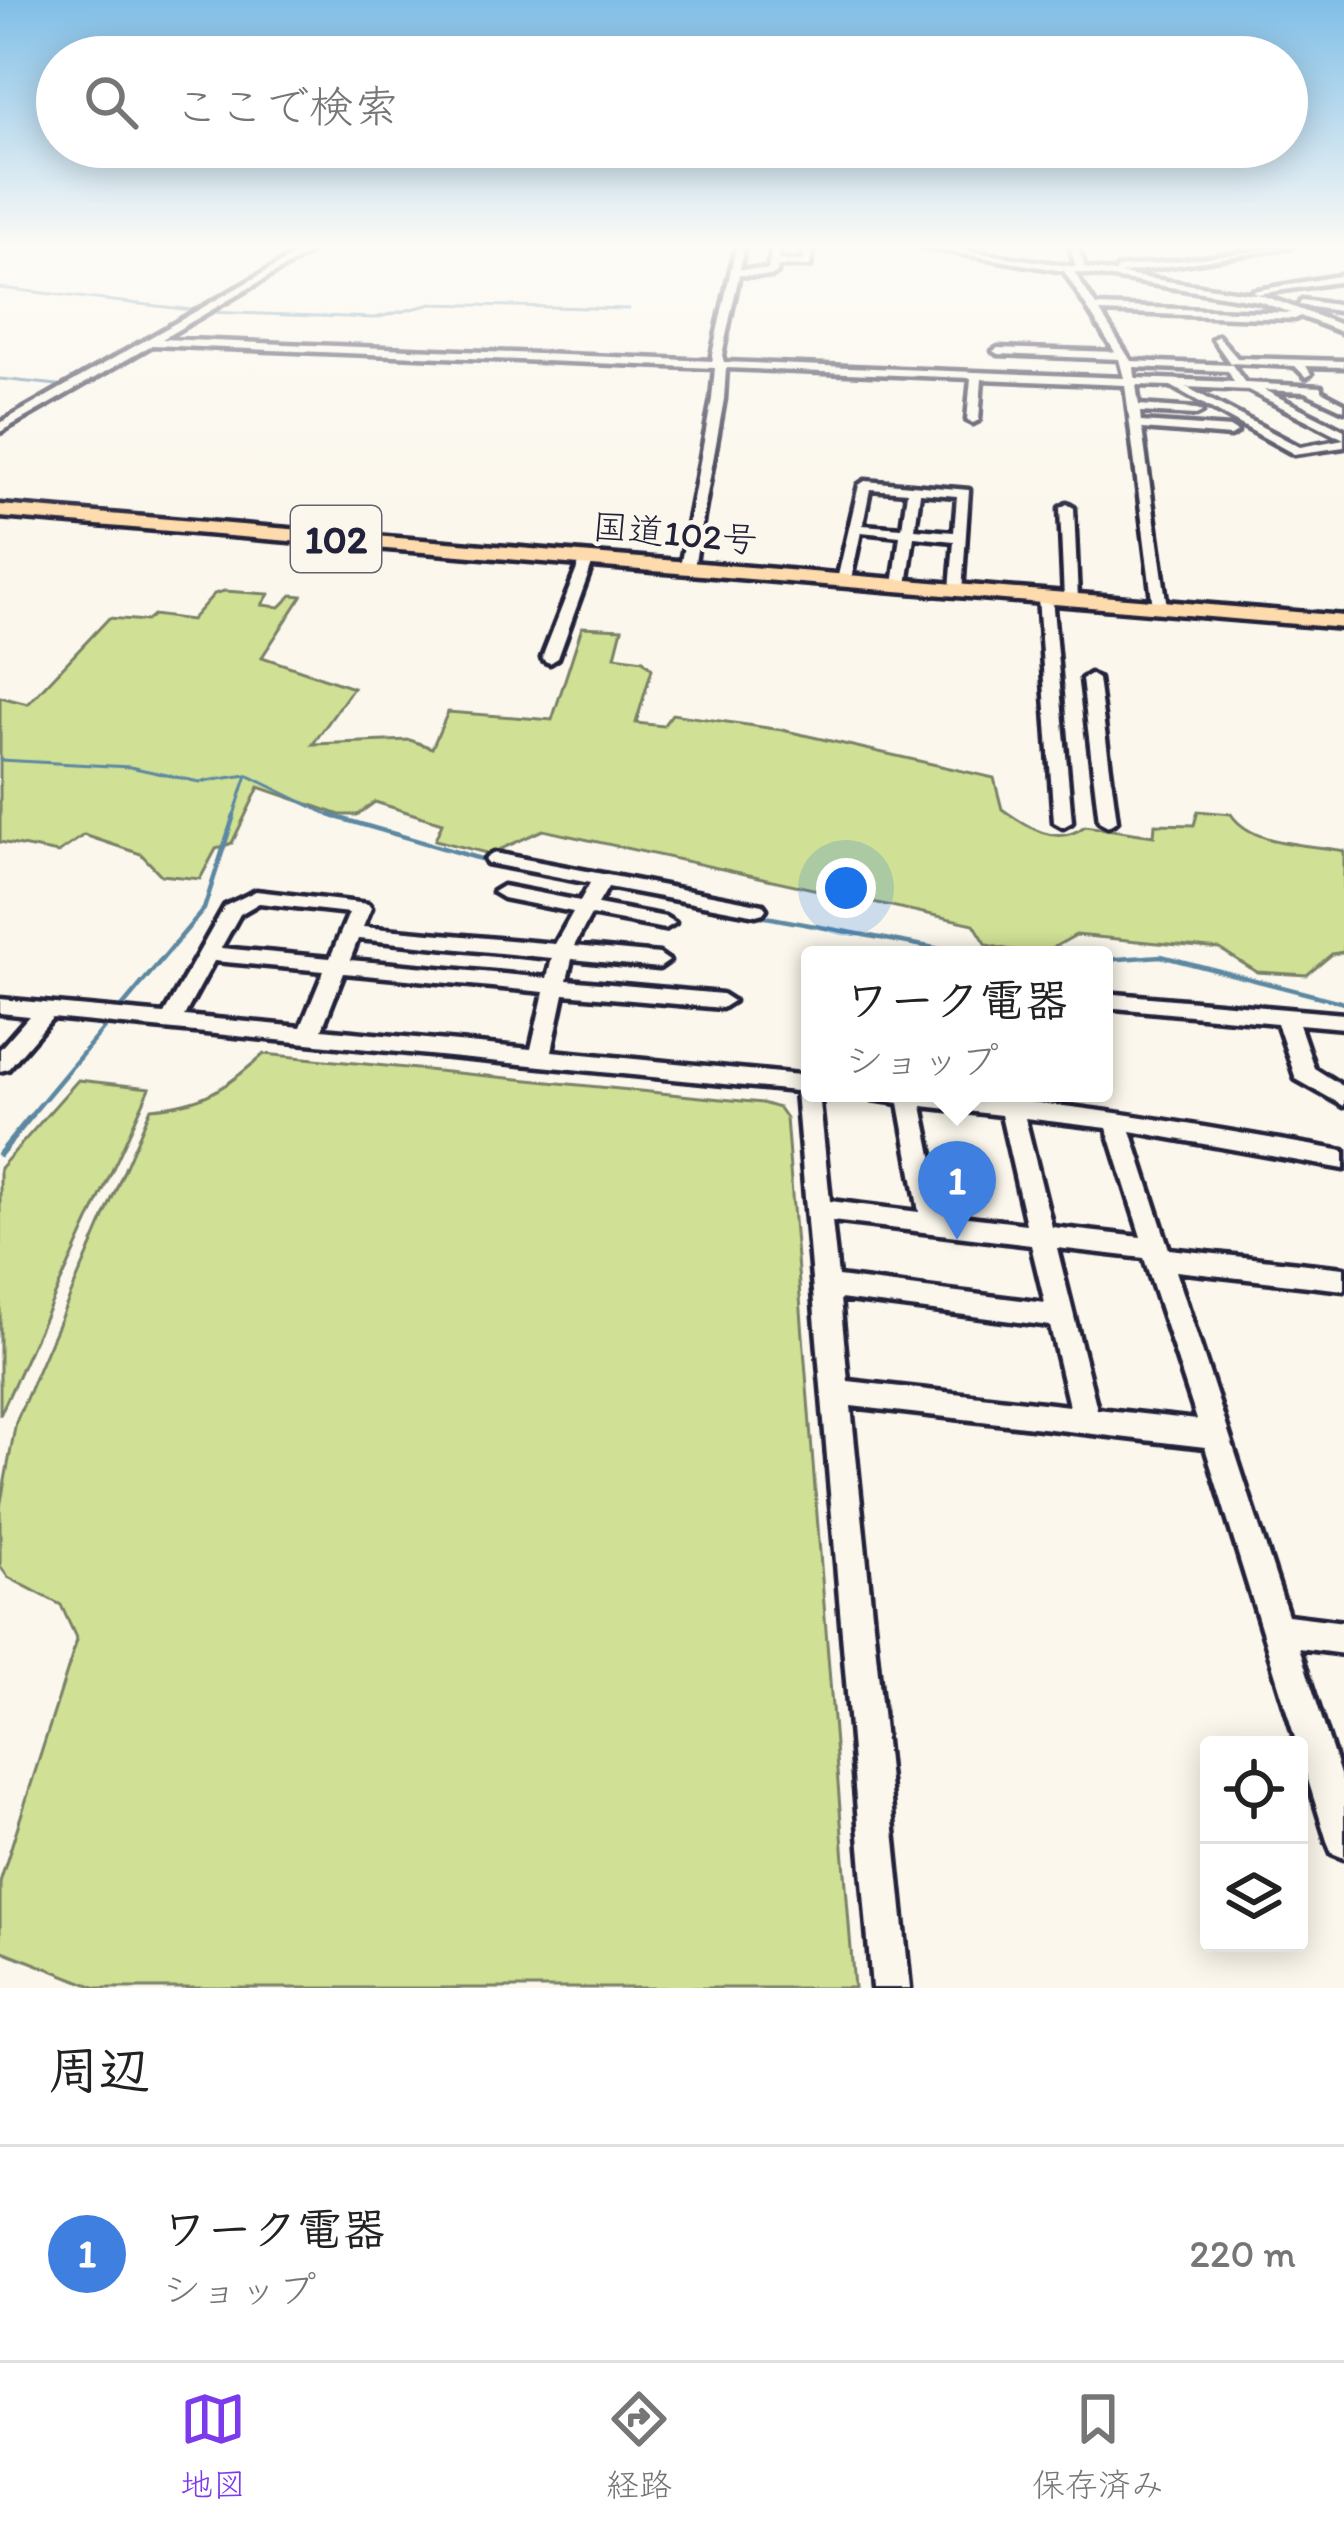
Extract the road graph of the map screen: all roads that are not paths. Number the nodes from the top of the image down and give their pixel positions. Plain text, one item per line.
1 (1218, 339) dead end
2 (155, 340) edge
3 (722, 340) edge
4 (1113, 340) edge
5 (151, 342) junction
6 (998, 350) dead end
7 (1287, 359) junction
8 (1126, 360) junction
9 (718, 364) junction
10 (1344, 364) edge
11 (977, 376) junction
12 (1131, 382) junction
13 (1170, 383) junction
14 (1244, 386) junction
15 (1306, 388) junction
16 (1344, 407) edge
17 (1133, 408) junction
18 (1196, 412) dead end
19 (974, 420) dead end
20 (1135, 425) junction
21 (0, 428) edge
22 (1231, 432) dead end
23 (1344, 439) edge
24 (914, 489) junction
25 (1067, 508) dead end
26 (0, 511) edge
27 (856, 529) junction
28 (908, 532) junction
29 (960, 537) junction
30 (587, 559) junction
31 (687, 568) junction
32 (844, 580) junction
33 (900, 585) junction
34 (957, 590) junction
35 (1045, 597) junction
36 (1071, 599) junction
37 (1160, 607) junction
38 (1344, 622) edge
39 (550, 658) dead end
40 (1090, 679) dead end
41 (1059, 747) junction
42 (1099, 750) junction
43 (1108, 821) dead end
44 (1063, 822) dead end
45 (494, 859) dead end
46 (601, 882) junction
47 (503, 892) dead end
48 (586, 907) junction
49 (756, 909) dead end
50 (665, 922) dead end
51 (351, 932) junction
52 (563, 952) junction
53 (208, 954) junction
54 (659, 961) dead end
55 (337, 968) junction
56 (554, 987) junction
57 (722, 1001) dead end
58 (1113, 1001) edge
59 (0, 1006) edge
60 (46, 1011) junction
61 (1286, 1017) junction
62 (1344, 1021) edge
63 (170, 1023) junction
64 (308, 1036) junction
65 (540, 1058) junction
66 (0, 1063) edge
67 (801, 1083) edge
68 (1344, 1098) edge
69 (810, 1102) edge
70 (910, 1102) edge
71 (960, 1102) edge
72 (1070, 1104) edge
73 (1011, 1108) junction
74 (1116, 1120) junction
75 (1344, 1160) edge
76 (820, 1210) junction
77 (932, 1223) junction
78 (1044, 1236) junction
79 (1156, 1253) junction
80 (1344, 1279) edge
81 (826, 1286) junction
82 (1064, 1316) junction
83 (838, 1392) junction
84 (1086, 1420) junction
85 (1213, 1435) junction
86 (1281, 1630) junction
87 (1344, 1638) edge
88 (1344, 1841) edge
89 (891, 1988) edge

1 - 7 street
2 - 5 street
3 - 9 street
4 - 8 street
5 - 9 street
5 - 21 street
6 - 8 street
7 - 10 street
7 - 15 street
8 - 12 street
8 - 14 street
9 - 11 street
9 - 31 street
11 - 12 street
11 - 19 street
12 - 13 street
12 - 17 street
13 - 14 street
13 - 23 street
14 - 15 street
14 - 23 street
15 - 16 street
17 - 18 street
17 - 20 street
20 - 22 street
20 - 37 street
24 - 27 street
24 - 28 street
24 - 29 street
25 - 36 street
26 - 30 highway, 国道102号 / 102
27 - 28 street
27 - 32 street
28 - 29 street
28 - 33 street
29 - 34 street
30 - 31 highway, 国道102号 / 102
30 - 39 street
31 - 32 highway, 国道102号 / 102
32 - 33 highway, 国道102号 / 102
33 - 34 highway, 国道102号 / 102
34 - 35 highway, 国道102号 / 102
35 - 36 highway, 国道102号 / 102
35 - 41 street
36 - 37 highway, 国道102号 / 102
37 - 38 highway, 国道102号 / 102
40 - 42 street
41 - 42 street
41 - 44 street
42 - 43 street
45 - 46 street
46 - 48 street
46 - 49 street
47 - 48 street
48 - 50 street
48 - 52 street
51 - 52 street
51 - 53 street
51 - 55 street
52 - 54 street
52 - 56 street
53 - 55 street
53 - 63 street
55 - 56 street
55 - 64 street
56 - 57 street
56 - 65 street
58 - 61 street
59 - 60 street
60 - 63 street
60 - 66 street
61 - 62 street
61 - 68 street
63 - 64 street
64 - 65 street
65 - 67 street
69 - 76 street
70 - 77 street
71 - 73 street
72 - 73 street
72 - 74 street
73 - 78 street
74 - 75 street
74 - 79 street
76 - 77 street
76 - 81 street
77 - 78 street
78 - 79 street
78 - 82 street
79 - 80 street
79 - 85 street
81 - 82 street
81 - 83 street
82 - 84 street
83 - 84 street
83 - 89 street
84 - 85 street
85 - 86 street
86 - 87 street
86 - 88 street

